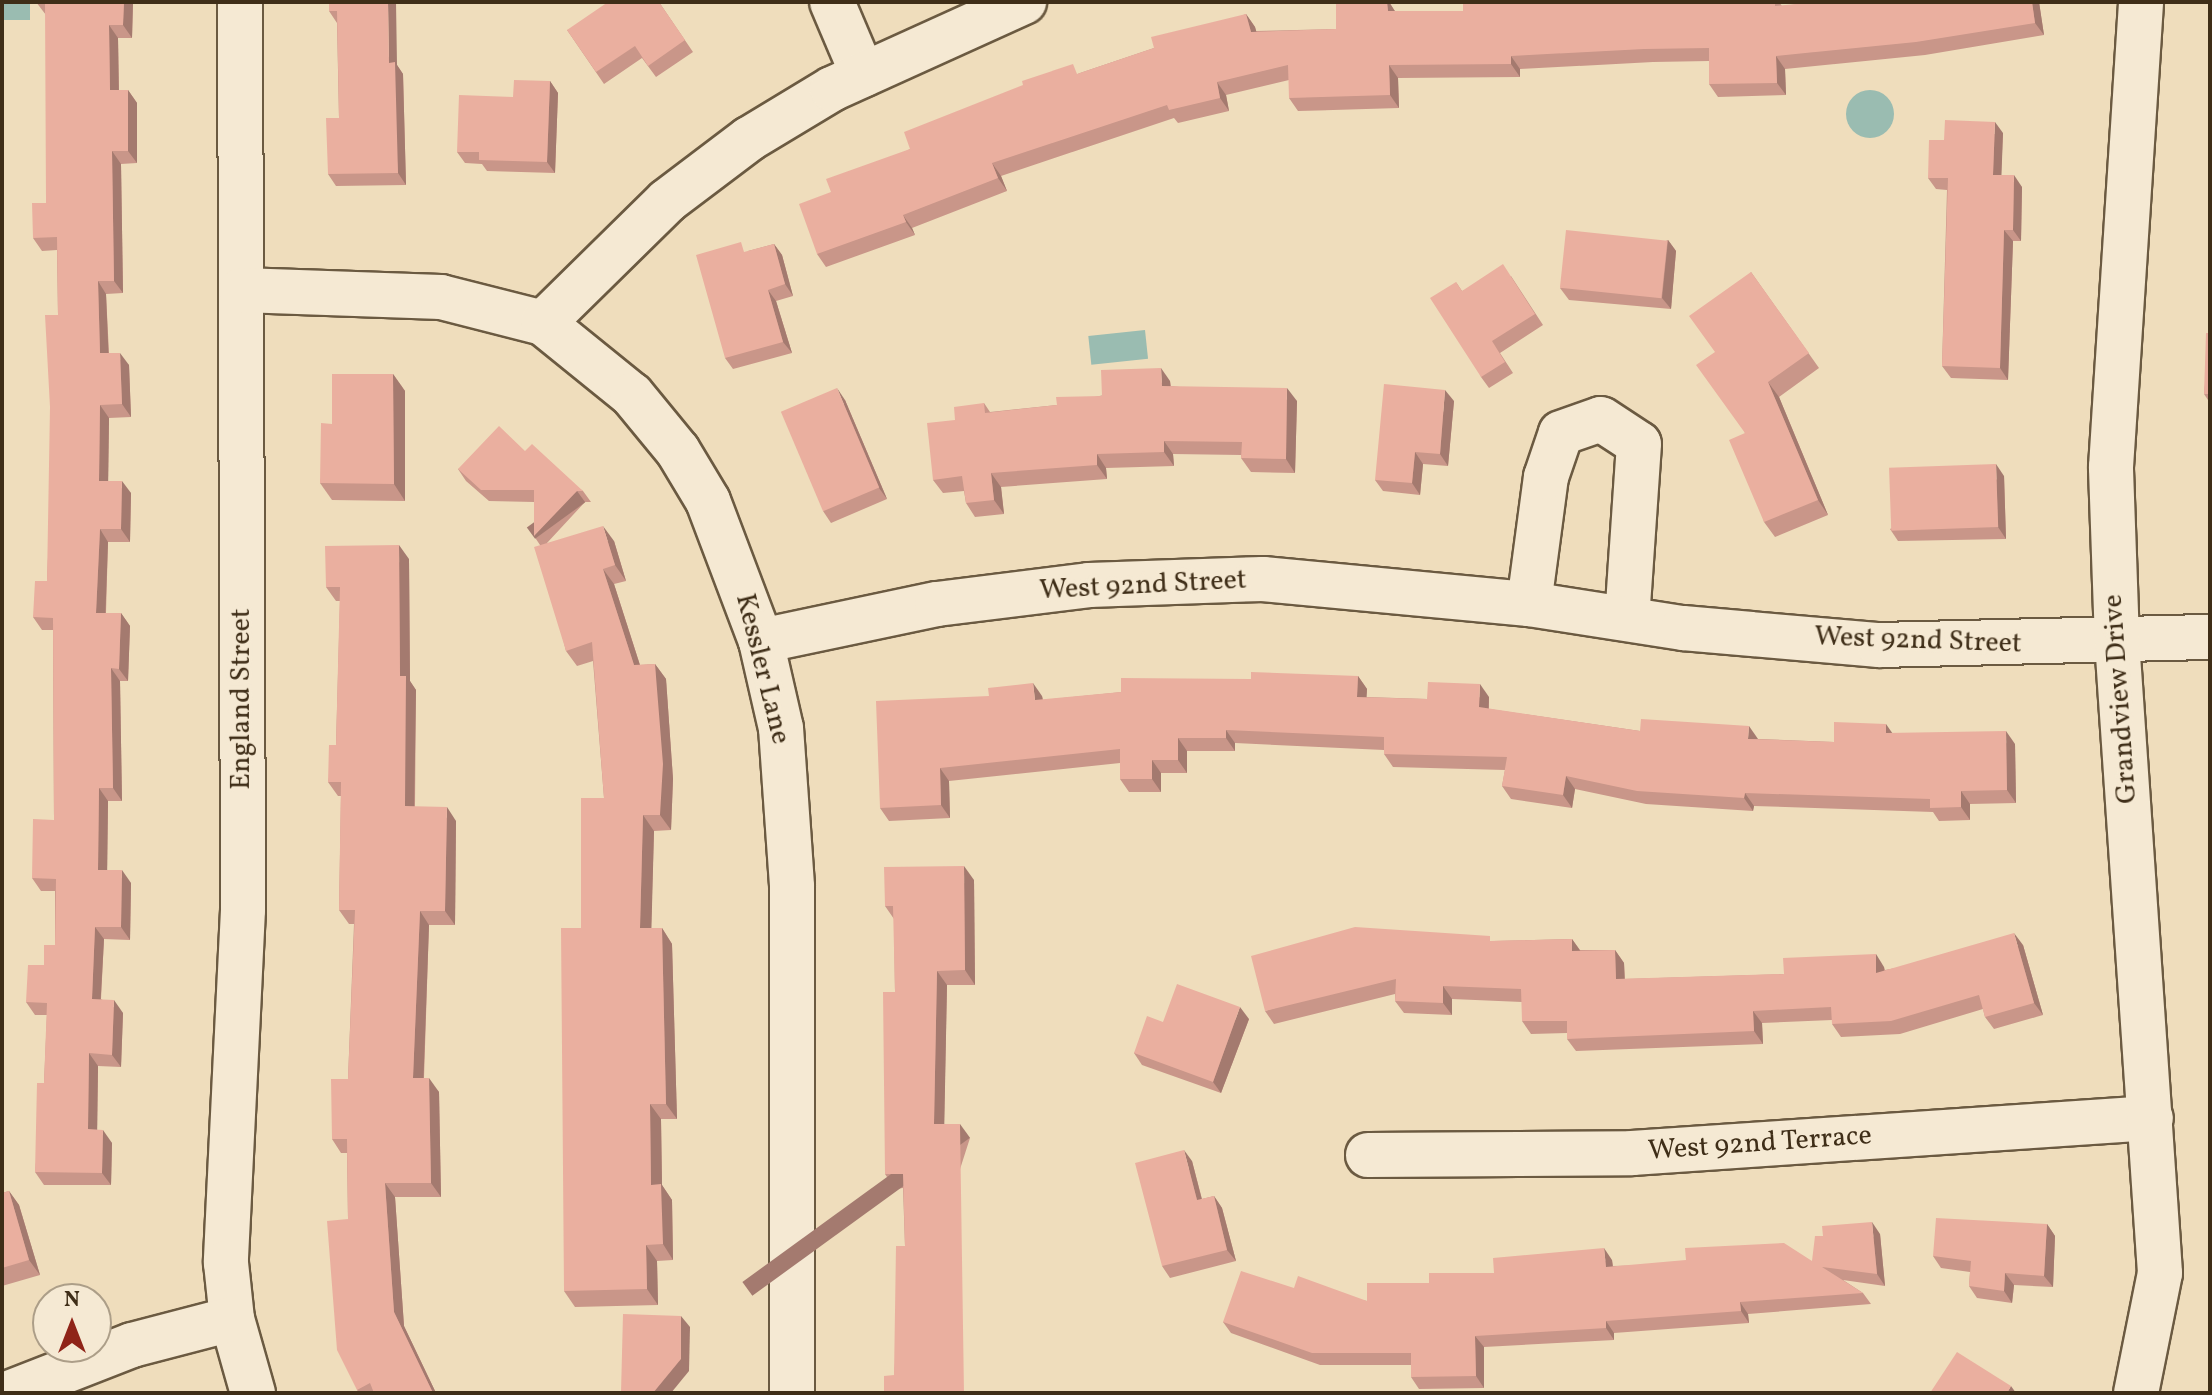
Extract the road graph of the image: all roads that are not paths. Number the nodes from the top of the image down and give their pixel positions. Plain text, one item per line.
1 (240, 2) edge
2 (832, 2) edge
3 (1024, 2) edge
4 (2141, 2) edge
5 (863, 75) junction
6 (241, 290) junction
7 (543, 323) junction
8 (1529, 604) junction
9 (1627, 619) junction
10 (2210, 637) edge
11 (761, 641) junction
12 (2117, 641) junction
13 (2151, 1118) junction
14 (1368, 1155) dead end
15 (232, 1319) junction
16 (9, 1393) edge
17 (253, 1393) edge
18 (792, 1393) edge
19 (2136, 1393) edge

1 - 6 street, England Street
2 - 5 street
3 - 5 street
4 - 12 street, Grandview Drive
5 - 7 street
6 - 7 street, Kessler Lane
6 - 15 street, England Street
7 - 11 street, Kessler Lane
8 - 9 street, West 92nd Street
8 - 9 street
8 - 11 street, West 92nd Street
9 - 12 street, West 92nd Street
10 - 12 street, West 92nd Street
11 - 18 street, Kessler Lane
12 - 13 street, Grandview Drive
13 - 14 street, West 92nd Terrace
13 - 19 street, Grandview Drive
15 - 16 street
15 - 17 street, England Street

